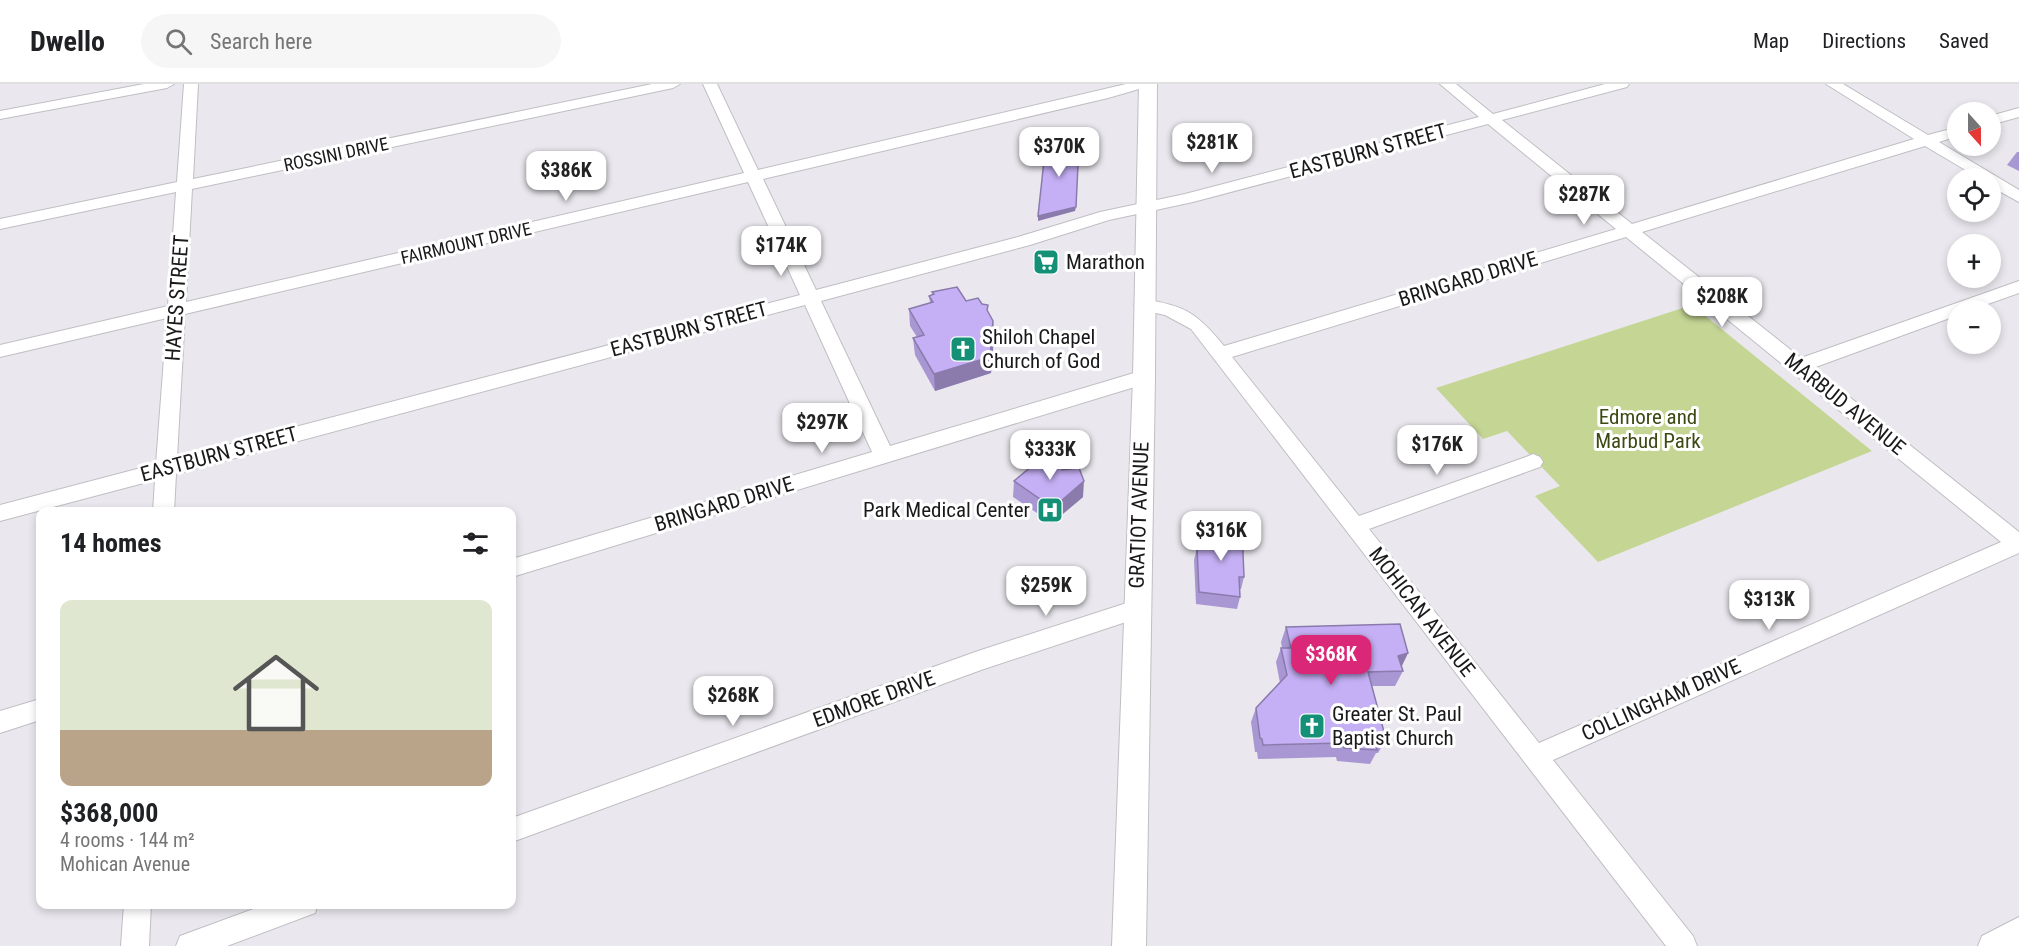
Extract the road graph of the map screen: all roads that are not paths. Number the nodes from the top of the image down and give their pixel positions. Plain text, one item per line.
1 (166, 84) edge
2 (191, 84) edge
3 (673, 84) edge
4 (710, 84) edge
5 (1142, 84) edge
6 (1148, 84) edge
7 (1447, 84) edge
8 (1622, 84) edge
9 (1833, 84) edge
10 (2019, 112) edge
11 (0, 115) edge
12 (1490, 118) junction
13 (2001, 118) edge
14 (1947, 134) edge
15 (1926, 141) junction
16 (1971, 168) edge
17 (752, 176) junction
18 (184, 186) junction
19 (2001, 186) edge
20 (2019, 197) edge
21 (1145, 207) junction
22 (0, 225) edge
23 (1629, 231) junction
24 (2019, 287) edge
25 (810, 297) junction
26 (1143, 305) junction
27 (176, 310) junction
28 (0, 351) edge
29 (1220, 354) junction
30 (1798, 366) junction
31 (1144, 377) junction
32 (884, 455) junction
33 (1533, 462) dead end
34 (165, 469) junction
35 (163, 507) edge
36 (0, 513) edge
37 (1355, 526) junction
38 (2019, 543) edge
39 (516, 567) edge
40 (1136, 609) junction
41 (36, 711) edge
42 (0, 722) edge
43 (1535, 756) junction
44 (516, 829) edge
45 (138, 909) edge
46 (291, 909) edge
47 (2019, 931) edge
48 (1124, 944) edge
49 (135, 946) edge
50 (190, 946) edge
51 (1683, 946) edge
52 (1992, 946) edge

1 - 11 street
2 - 18 street, HAYES STREET
3 - 18 street, ROSSINI DRIVE
4 - 17 street
5 - 17 street, FAIRMOUNT DRIVE
6 - 21 main road, GRATIOT AVENUE
7 - 12 street, MARBUD AVENUE
8 - 12 street, EASTBURN STREET
9 - 15 street
10 - 13 street
12 - 21 street, EASTBURN STREET
12 - 23 street, MARBUD AVENUE
14 - 15 street, BRINGARD DRIVE
15 - 16 street
15 - 23 street, BRINGARD DRIVE
17 - 25 street
17 - 27 street, FAIRMOUNT DRIVE
18 - 22 street, ROSSINI DRIVE
18 - 27 street, HAYES STREET
19 - 20 street
21 - 25 street, EASTBURN STREET
21 - 26 main road, GRATIOT AVENUE
23 - 29 street, BRINGARD DRIVE
23 - 30 street, MARBUD AVENUE
24 - 30 street
25 - 32 street
25 - 34 street, EASTBURN STREET
26 - 29 street, MOHICAN AVENUE
26 - 31 main road, GRATIOT AVENUE
27 - 28 street, FAIRMOUNT DRIVE
27 - 34 street, HAYES STREET
29 - 37 street, MOHICAN AVENUE
30 - 38 street, MARBUD AVENUE
31 - 32 street, BRINGARD DRIVE
31 - 40 main road, GRATIOT AVENUE
32 - 39 street, BRINGARD DRIVE
33 - 37 street
34 - 35 street, HAYES STREET
34 - 36 street, EASTBURN STREET
37 - 43 street, MOHICAN AVENUE
38 - 43 street, COLLINGHAM DRIVE
40 - 44 street, EDMORE DRIVE
40 - 48 main road, GRATIOT AVENUE
41 - 42 street
43 - 51 street, MOHICAN AVENUE
45 - 49 street
46 - 50 street
47 - 52 street

